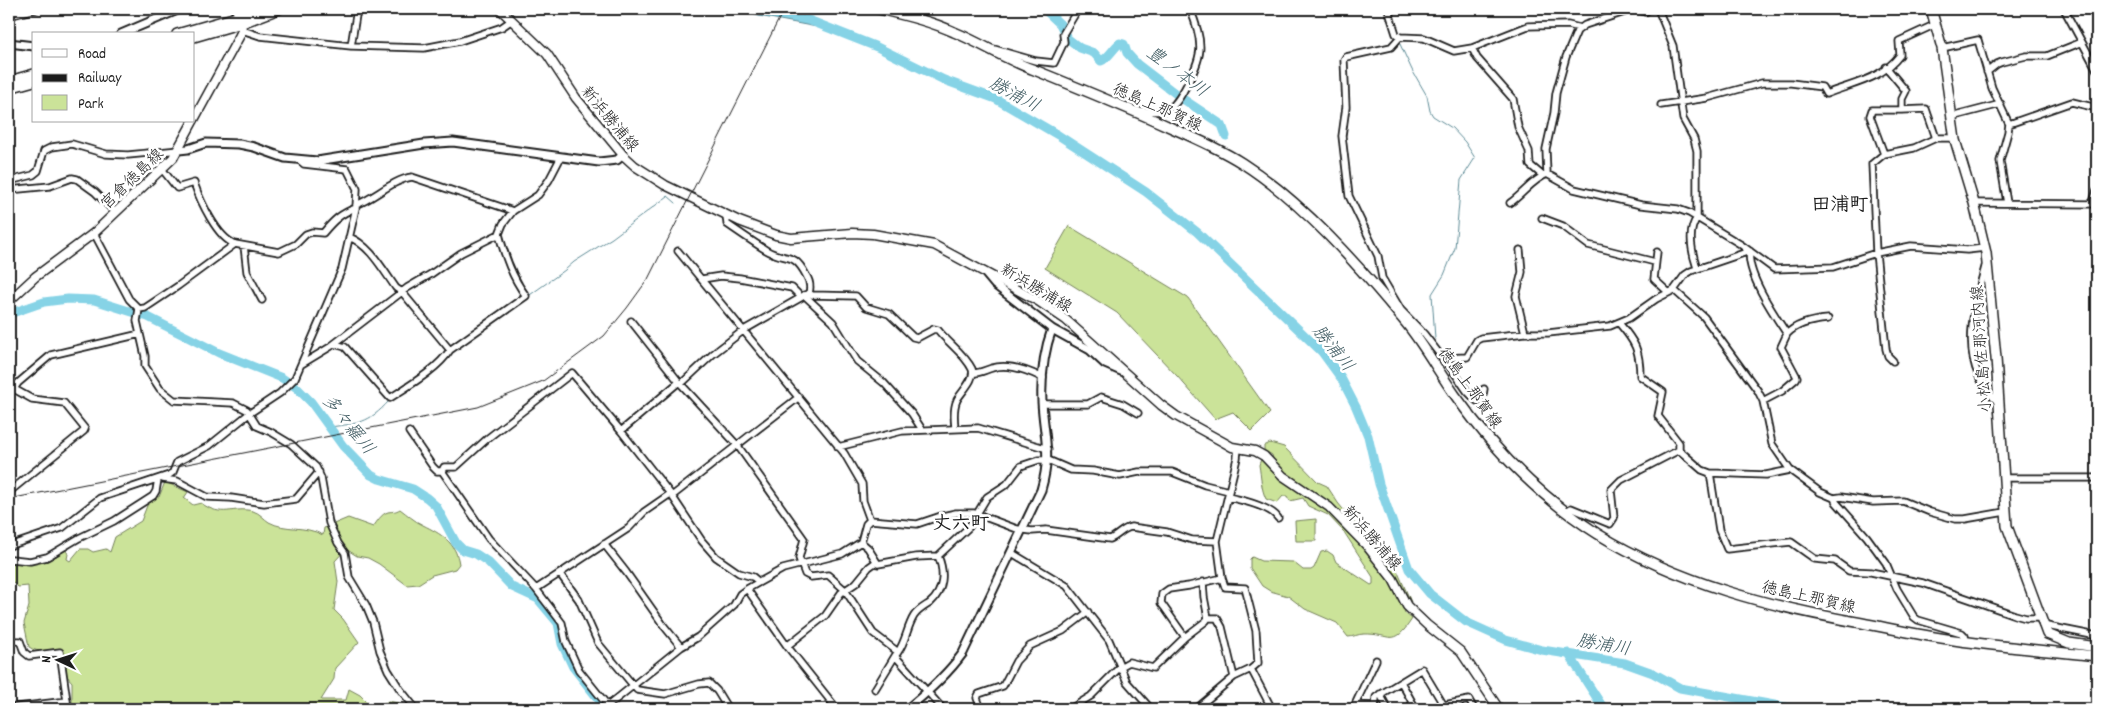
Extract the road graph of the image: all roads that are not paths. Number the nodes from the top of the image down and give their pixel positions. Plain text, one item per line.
1 (36, 9) edge
2 (180, 9) edge
3 (256, 9) edge
4 (279, 9) edge
5 (358, 9) edge
6 (500, 9) edge
7 (879, 9) edge
8 (1078, 9) edge
9 (1190, 9) edge
10 (1388, 9) edge
11 (1650, 9) edge
12 (1658, 9) edge
13 (1931, 9) edge
14 (2064, 9) edge
15 (9, 16) edge
16 (512, 20) junction
17 (240, 23) edge
18 (1936, 24) junction
19 (1580, 28) junction
20 (126, 32) edge
21 (188, 32) edge
22 (195, 37) edge
23 (1399, 39) junction
24 (2082, 42) junction
25 (9, 43) edge
26 (32, 46) edge
27 (352, 46) junction
28 (1472, 48) junction
29 (1942, 48) junction
30 (992, 50) junction
31 (1886, 67) junction
32 (2097, 70) edge
33 (1987, 72) junction
34 (32, 75) edge
35 (9, 81) edge
36 (32, 82) edge
37 (9, 88) edge
38 (1680, 102) junction
39 (2001, 104) junction
40 (1662, 105) dead end
41 (2097, 108) edge
42 (1130, 109) junction
43 (1902, 110) junction
44 (195, 117) edge
45 (1952, 117) junction
46 (193, 122) edge
47 (2008, 124) junction
48 (1936, 138) junction
49 (1955, 138) junction
50 (179, 150) junction
51 (1884, 154) junction
52 (623, 155) junction
53 (561, 157) junction
54 (298, 160) junction
55 (162, 169) junction
56 (1545, 175) junction
57 (9, 181) edge
58 (9, 190) edge
59 (2097, 190) edge
60 (1510, 203) dead end
61 (1974, 203) junction
62 (2007, 203) junction
63 (2095, 203) edge
64 (356, 206) junction
65 (512, 211) junction
66 (115, 212) junction
67 (726, 215) junction
68 (1542, 218) dead end
69 (1698, 218) junction
70 (94, 232) junction
71 (499, 234) junction
72 (349, 237) junction
73 (235, 244) junction
74 (244, 246) junction
75 (1985, 248) junction
76 (1520, 250) dead end
77 (678, 251) dead end
78 (1750, 251) junction
79 (1657, 252) dead end
80 (1876, 253) junction
81 (1655, 262) junction
82 (1987, 263) junction
83 (1697, 268) junction
84 (983, 271) junction
85 (702, 279) junction
86 (1671, 291) junction
87 (402, 292) junction
88 (805, 295) junction
89 (262, 300) dead end
90 (9, 301) edge
91 (138, 312) junction
92 (1399, 312) junction
93 (1828, 319) dead end
94 (631, 321) dead end
95 (1619, 322) junction
96 (1052, 329) junction
97 (744, 330) junction
98 (1525, 333) junction
99 (140, 334) junction
100 (1787, 334) junction
101 (334, 344) junction
102 (450, 350) junction
103 (1444, 358) junction
104 (1893, 361) dead end
105 (302, 364) junction
106 (973, 373) junction
107 (1126, 373) junction
108 (1043, 378) junction
109 (680, 383) junction
110 (14, 389) junction
111 (1484, 389) dead end
112 (9, 393) edge
113 (799, 397) junction
114 (1763, 401) junction
115 (1042, 404) junction
116 (2000, 404) junction
117 (250, 413) junction
118 (1138, 413) dead end
119 (955, 427) junction
120 (921, 428) junction
121 (621, 431) junction
122 (409, 432) dead end
123 (738, 446) junction
124 (838, 447) junction
125 (1238, 448) junction
126 (1048, 449) junction
127 (1679, 450) junction
128 (1048, 460) junction
129 (1790, 470) junction
130 (442, 471) junction
131 (173, 472) junction
132 (320, 472) junction
133 (1710, 473) junction
134 (2003, 478) junction
135 (2097, 478) edge
136 (160, 479) junction
137 (177, 482) junction
138 (9, 492) edge
139 (1229, 494) junction
140 (671, 495) junction
141 (1834, 498) junction
142 (1566, 511) junction
143 (2005, 512) junction
144 (977, 513) junction
145 (1278, 518) dead end
146 (870, 520) junction
147 (1022, 530) junction
148 (1217, 541) junction
149 (861, 542) junction
150 (604, 544) junction
151 (9, 546) edge
152 (1012, 553) junction
153 (938, 556) junction
154 (9, 561) edge
155 (876, 562) junction
156 (800, 565) junction
157 (560, 574) junction
158 (1892, 576) junction
159 (1222, 578) junction
160 (759, 582) junction
161 (1203, 582) junction
162 (536, 589) junction
163 (747, 589) junction
164 (845, 590) junction
165 (1088, 612) junction
166 (1208, 618) junction
167 (2040, 622) junction
168 (2097, 636) edge
169 (1186, 637) junction
170 (9, 641) edge
171 (1966, 642) junction
172 (787, 646) junction
173 (681, 647) junction
174 (2097, 647) edge
175 (896, 654) junction
176 (2097, 656) edge
177 (1376, 660) dead end
178 (1120, 667) junction
179 (1251, 669) junction
180 (1234, 677) junction
181 (1401, 682) junction
182 (633, 687) junction
183 (875, 689) dead end
184 (928, 692) junction
185 (1380, 694) junction
186 (67, 700) junction
187 (1354, 707) edge
188 (1445, 707) edge
189 (9, 708) edge
190 (607, 708) edge
191 (1375, 708) edge
192 (68, 709) edge
193 (416, 709) edge
194 (728, 709) edge
195 (837, 709) edge
196 (907, 709) edge
197 (943, 709) edge
198 (981, 709) edge
199 (1070, 709) edge
200 (1151, 709) edge
201 (1196, 709) edge
202 (1272, 709) edge
203 (1388, 709) edge
204 (1416, 709) edge
205 (1474, 709) edge
206 (1499, 709) edge

1 - 15 street
2 - 20 street
3 - 17 main road
4 - 17 main road
5 - 27 street
6 - 16 main road, 新浜勝浦線
7 - 30 main road, 徳島上那賀線
8 - 30 street
9 - 42 street
10 - 23 street
11 - 19 street
12 - 38 street
13 - 18 main road, 小松島佐那河内線
14 - 24 street
16 - 27 street
16 - 52 main road, 新浜勝浦線
17 - 21 main road
17 - 22 main road
17 - 27 street
17 - 44 main road, 宮倉徳島線
18 - 29 main road, 小松島佐那河内線
18 - 31 street
19 - 28 street
19 - 56 street
23 - 28 street
23 - 92 street
24 - 32 street
24 - 33 street
25 - 26 street
28 - 56 street
29 - 33 street
29 - 45 main road, 小松島佐那河内線
30 - 42 main road, 徳島上那賀線
31 - 38 street
31 - 43 street
33 - 39 street
34 - 35 main road
36 - 37 main road
38 - 40 street
38 - 69 street
39 - 45 street
39 - 47 street
41 - 47 street
42 - 92 main road, 徳島上那賀線
43 - 48 street
43 - 51 street
45 - 49 main road, 小松島佐那河内線
46 - 50 main road, 宮倉徳島線
47 - 62 street
48 - 49 street
48 - 51 street
49 - 61 main road, 小松島佐那河内線
50 - 54 street
50 - 55 main road, 宮倉徳島線
50 - 57 street
51 - 80 street
52 - 53 street
52 - 67 main road, 新浜勝浦線
53 - 54 street
53 - 65 street
54 - 64 street
55 - 66 main road, 宮倉徳島線
55 - 73 street
56 - 60 street
56 - 69 street
58 - 66 street
59 - 63 street
61 - 62 street
61 - 75 main road, 小松島佐那河内線
62 - 63 street
64 - 65 street
64 - 72 street
64 - 74 street
65 - 71 street
66 - 70 main road, 宮倉徳島線
67 - 84 main road, 新浜勝浦線
67 - 88 street
68 - 81 street
69 - 78 street
69 - 83 street
70 - 90 main road, 宮倉徳島線
70 - 91 street
71 - 87 street
71 - 102 street
72 - 87 street
72 - 105 street
73 - 74 street
73 - 91 street
74 - 89 street
75 - 80 street
75 - 82 main road, 小松島佐那河内線
76 - 98 street
77 - 85 street
78 - 80 street
78 - 83 street
78 - 100 street
79 - 81 street
80 - 104 street
81 - 86 street
82 - 116 main road, 小松島佐那河内線
82 - 116 street
83 - 86 street
84 - 96 street
84 - 107 main road, 新浜勝浦線
85 - 88 street
85 - 97 street
86 - 95 street
86 - 114 street
87 - 101 street
87 - 102 street
88 - 97 street
88 - 106 street
88 - 120 street
91 - 99 street
92 - 103 street
92 - 142 main road, 徳島上那賀線
93 - 100 street
94 - 109 street
95 - 98 street
95 - 127 street
96 - 107 street
96 - 108 street
97 - 109 street
97 - 113 street
98 - 103 street
99 - 110 street
99 - 117 street
100 - 114 street
101 - 102 street
101 - 105 street
103 - 111 street
105 - 117 street
106 - 108 street
106 - 119 street
107 - 125 main road, 新浜勝浦線
108 - 115 street
109 - 121 street
109 - 123 street
110 - 112 street
110 - 138 street
113 - 123 street
113 - 124 street
114 - 129 street
115 - 118 street
115 - 126 street
116 - 134 main road, 小松島佐那河内線
117 - 131 street
117 - 132 street
119 - 120 street
119 - 126 street
120 - 124 street
121 - 130 street
121 - 140 street
122 - 130 street
123 - 140 street
123 - 156 street
124 - 146 street
125 - 139 street
125 - 206 main road, 新浜勝浦線
126 - 128 street
127 - 133 street
127 - 142 street
128 - 139 street
128 - 144 street
128 - 147 street
129 - 133 street
129 - 141 street
130 - 162 street
131 - 136 street
131 - 137 street
132 - 137 street
132 - 193 street
133 - 158 street
134 - 135 street
134 - 143 main road, 小松島佐那河内線
136 - 137 street
136 - 151 street
136 - 154 street
139 - 145 street
139 - 148 street
140 - 150 street
140 - 160 street
141 - 143 street
141 - 158 street
142 - 171 main road, 徳島上那賀線
143 - 167 main road, 小松島佐那河内線
144 - 146 street
144 - 147 street
144 - 153 street
146 - 149 street
147 - 148 street
147 - 152 street
148 - 159 street
149 - 155 street
149 - 156 street
150 - 157 street
150 - 173 street
152 - 165 street
152 - 184 street
153 - 155 street
153 - 175 street
155 - 164 street
156 - 160 street
156 - 164 street
157 - 162 street
157 - 182 street
158 - 167 street
158 - 171 street
159 - 161 street
159 - 179 street
160 - 163 street
161 - 166 street
161 - 169 street
162 - 190 street
163 - 172 street
163 - 173 street
164 - 172 street
164 - 175 street
165 - 178 street
165 - 198 street
166 - 169 street
166 - 180 street
167 - 168 street
167 - 174 main road
169 - 178 street
170 - 186 street
171 - 176 main road, 徳島上那賀線
172 - 195 street
173 - 182 street
175 - 183 street
175 - 184 street
177 - 187 street
178 - 199 street
178 - 200 street
179 - 180 street
179 - 202 street
180 - 201 street
181 - 185 street
181 - 188 street
181 - 204 street
182 - 190 street
182 - 194 street
184 - 196 street
184 - 197 street
185 - 191 street
185 - 203 street
186 - 189 street
186 - 192 street
187 - 191 street
188 - 205 street

